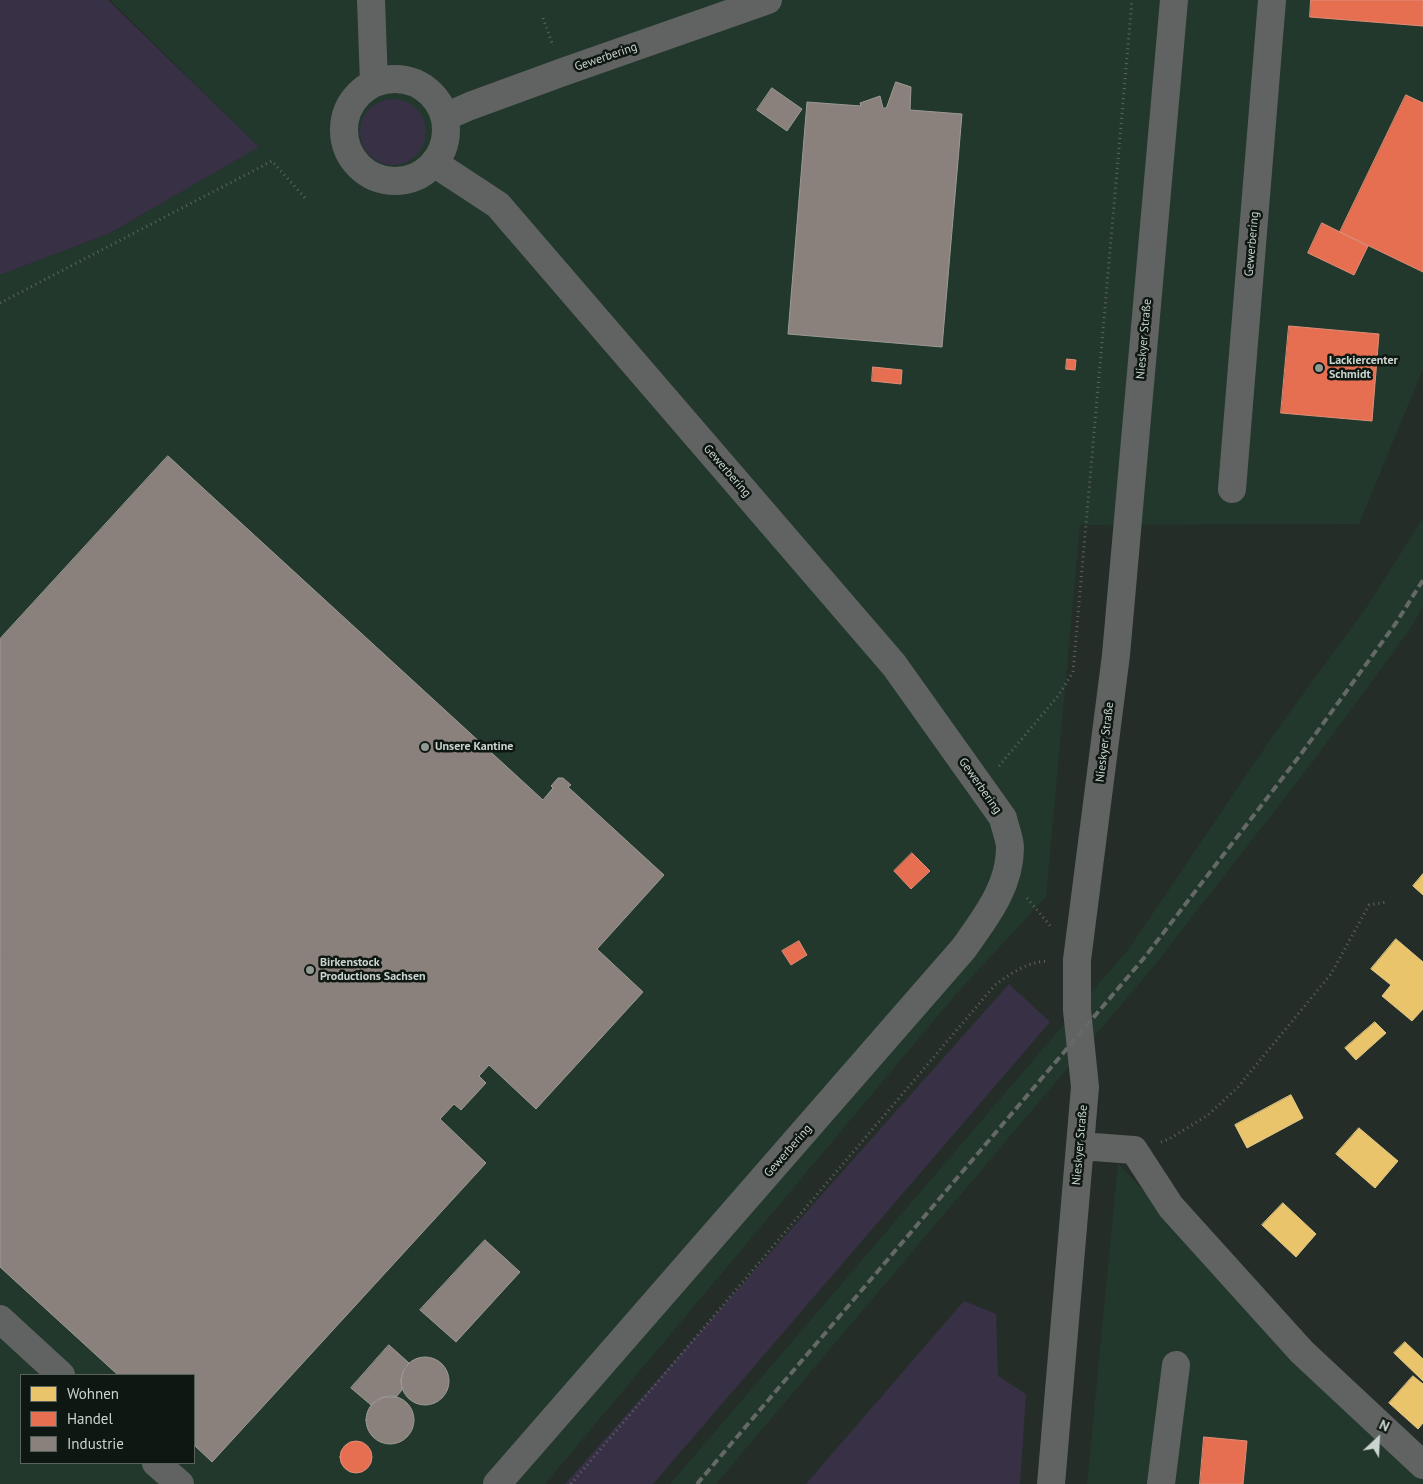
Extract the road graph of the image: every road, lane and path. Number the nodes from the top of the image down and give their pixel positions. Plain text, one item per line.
1 (372, 0) edge
2 (768, 0) edge
3 (1132, 0) edge
4 (1174, 0) edge
5 (1272, 0) edge
6 (374, 83) junction
7 (445, 117) junction
8 (434, 163) junction
9 (306, 199) dead end
10 (0, 303) edge
11 (1232, 489) dead end
12 (981, 787) junction
13 (1007, 873) junction
14 (1387, 902) dead end
15 (1078, 960) junction
16 (1080, 1146) junction
17 (1134, 1150) junction
18 (0, 1319) edge
19 (1176, 1364) dead end
20 (60, 1374) edge
21 (157, 1464) edge
22 (1423, 1465) edge
23 (180, 1484) edge
24 (498, 1484) edge
25 (571, 1484) edge
26 (1051, 1484) edge
27 (1162, 1484) edge

1 - 6 street
2 - 7 street, Gewerbering
3 - 12 path
4 - 15 street, Nieskyer Straße
5 - 11 street, Gewerbering
6 - 7 street
6 - 8 street
7 - 8 street
8 - 12 street, Gewerbering
9 - 10 path
12 - 13 street, Gewerbering
13 - 15 path
13 - 24 street, Gewerbering
14 - 17 path
15 - 16 street, Nieskyer Straße
15 - 25 path
16 - 17 street
16 - 26 street, Nieskyer Straße
17 - 22 street
18 - 20 street
19 - 27 street
21 - 23 street

